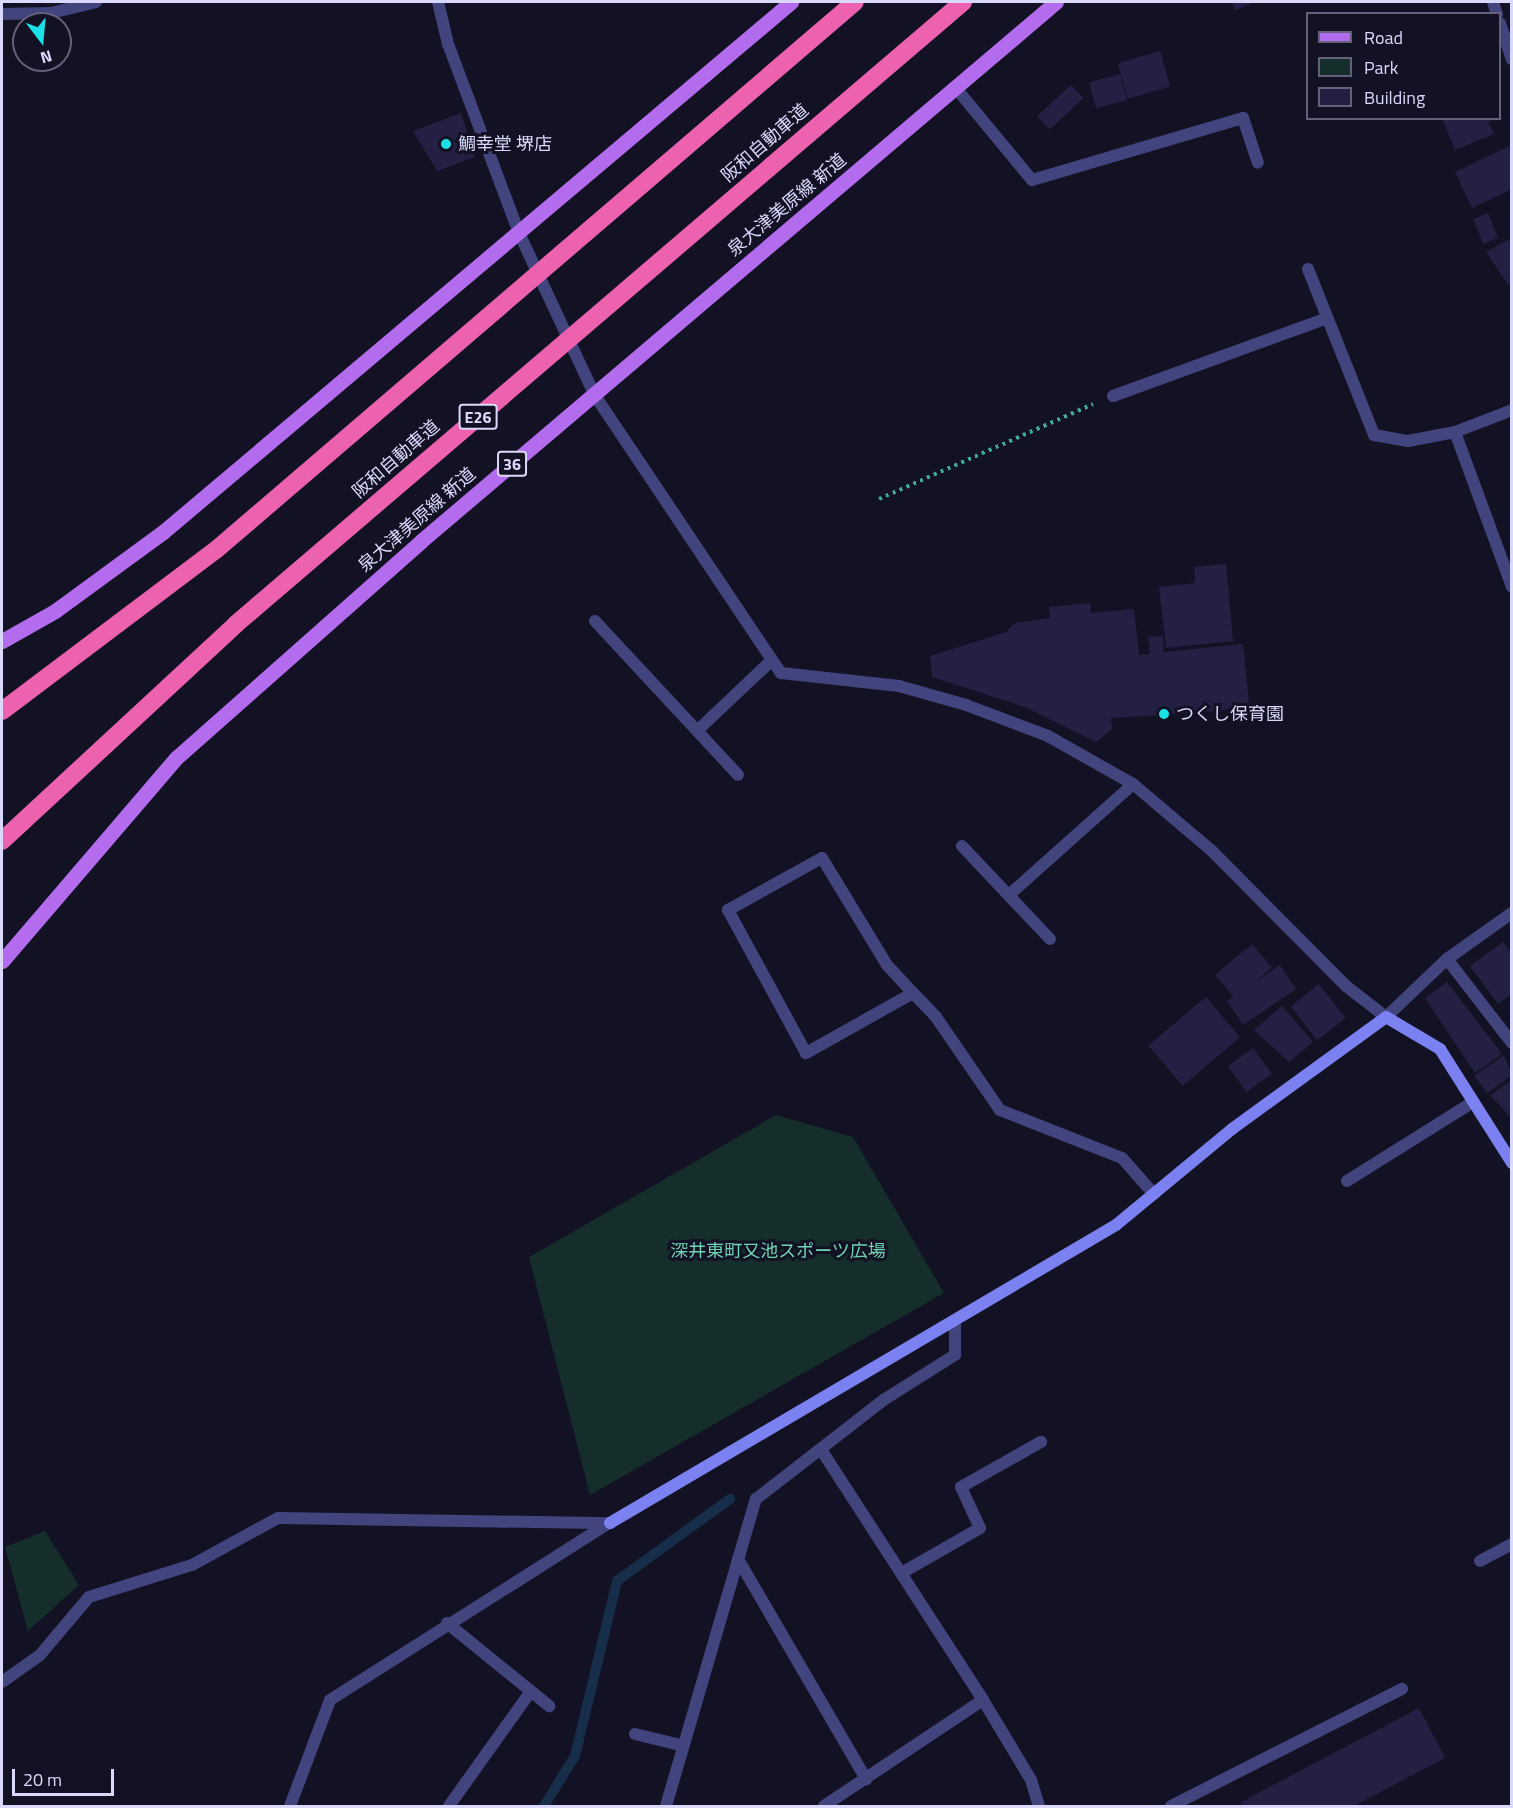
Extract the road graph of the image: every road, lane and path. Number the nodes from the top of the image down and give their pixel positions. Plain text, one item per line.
1 (96, 2) edge
2 (438, 2) edge
3 (791, 2) edge
4 (855, 2) edge
5 (963, 2) edge
6 (1056, 2) edge
7 (2, 14) edge
8 (1501, 26) edge
9 (1512, 59) edge
10 (955, 87) junction
11 (1258, 163) dead end
12 (519, 233) junction
13 (1308, 269) dead end
14 (1327, 318) junction
15 (594, 394) junction
16 (1113, 396) joint
17 (1512, 410) edge
18 (1455, 432) junction
19 (879, 499) dead end
20 (1512, 587) edge
21 (595, 621) dead end
22 (2, 641) edge
23 (772, 660) junction
24 (2, 711) edge
25 (699, 729) junction
26 (738, 775) dead end
27 (1133, 784) junction
28 (2, 841) edge
29 (962, 846) dead end
30 (1009, 895) junction
31 (1512, 913) edge
32 (1050, 939) dead end
33 (1447, 959) junction
34 (2, 961) edge
35 (913, 993) junction
36 (1386, 1017) junction
37 (1512, 1043) edge
38 (1473, 1102) junction
39 (1512, 1163) edge
40 (1347, 1181) dead end
41 (1154, 1194) junction
42 (955, 1322) junction
43 (1041, 1442) dead end
44 (822, 1451) junction
45 (610, 1523) junction
46 (1512, 1544) edge
47 (738, 1559) junction
48 (1480, 1561) dead end
49 (905, 1571) junction
50 (447, 1623) junction
51 (2, 1682) edge
52 (1402, 1689) dead end
53 (531, 1691) junction
54 (983, 1700) junction
55 (549, 1706) dead end
56 (635, 1734) dead end
57 (680, 1745) junction
58 (866, 1779) junction
59 (290, 1806) edge
60 (448, 1806) edge
61 (666, 1806) edge
62 (824, 1806) edge
63 (1039, 1806) edge
64 (1171, 1806) edge

1 - 7 street
2 - 12 street
3 - 12 main road
4 - 24 highway, bridge
5 - 28 highway, 阪和自動車道 / E26, bridge
6 - 10 main road, 泉大津美原線 新道 / 36
8 - 9 street
10 - 11 street
10 - 15 main road, 泉大津美原線 新道 / 36
12 - 15 street
12 - 22 main road
13 - 14 street
14 - 16 street
14 - 18 street
15 - 23 street
15 - 34 main road, 泉大津美原線 新道 / 36
16 - 19 path
17 - 18 street
18 - 20 street
21 - 25 street
23 - 25 street
23 - 27 street
25 - 26 street
27 - 30 street
27 - 36 street
29 - 30 street
30 - 32 street
31 - 33 street
33 - 36 street
33 - 37 street
35 - 35 street
35 - 41 street
36 - 38 street
36 - 41 street
38 - 39 street
38 - 40 street
41 - 42 street
42 - 44 street
42 - 45 street
43 - 49 street
44 - 47 street
44 - 49 street
45 - 50 street
45 - 51 street
46 - 48 street
47 - 57 street
47 - 58 street
49 - 54 street
50 - 53 street
50 - 59 street
52 - 64 street
53 - 55 street
53 - 60 street
54 - 58 street
54 - 63 street
56 - 57 street
57 - 61 street
58 - 62 street

